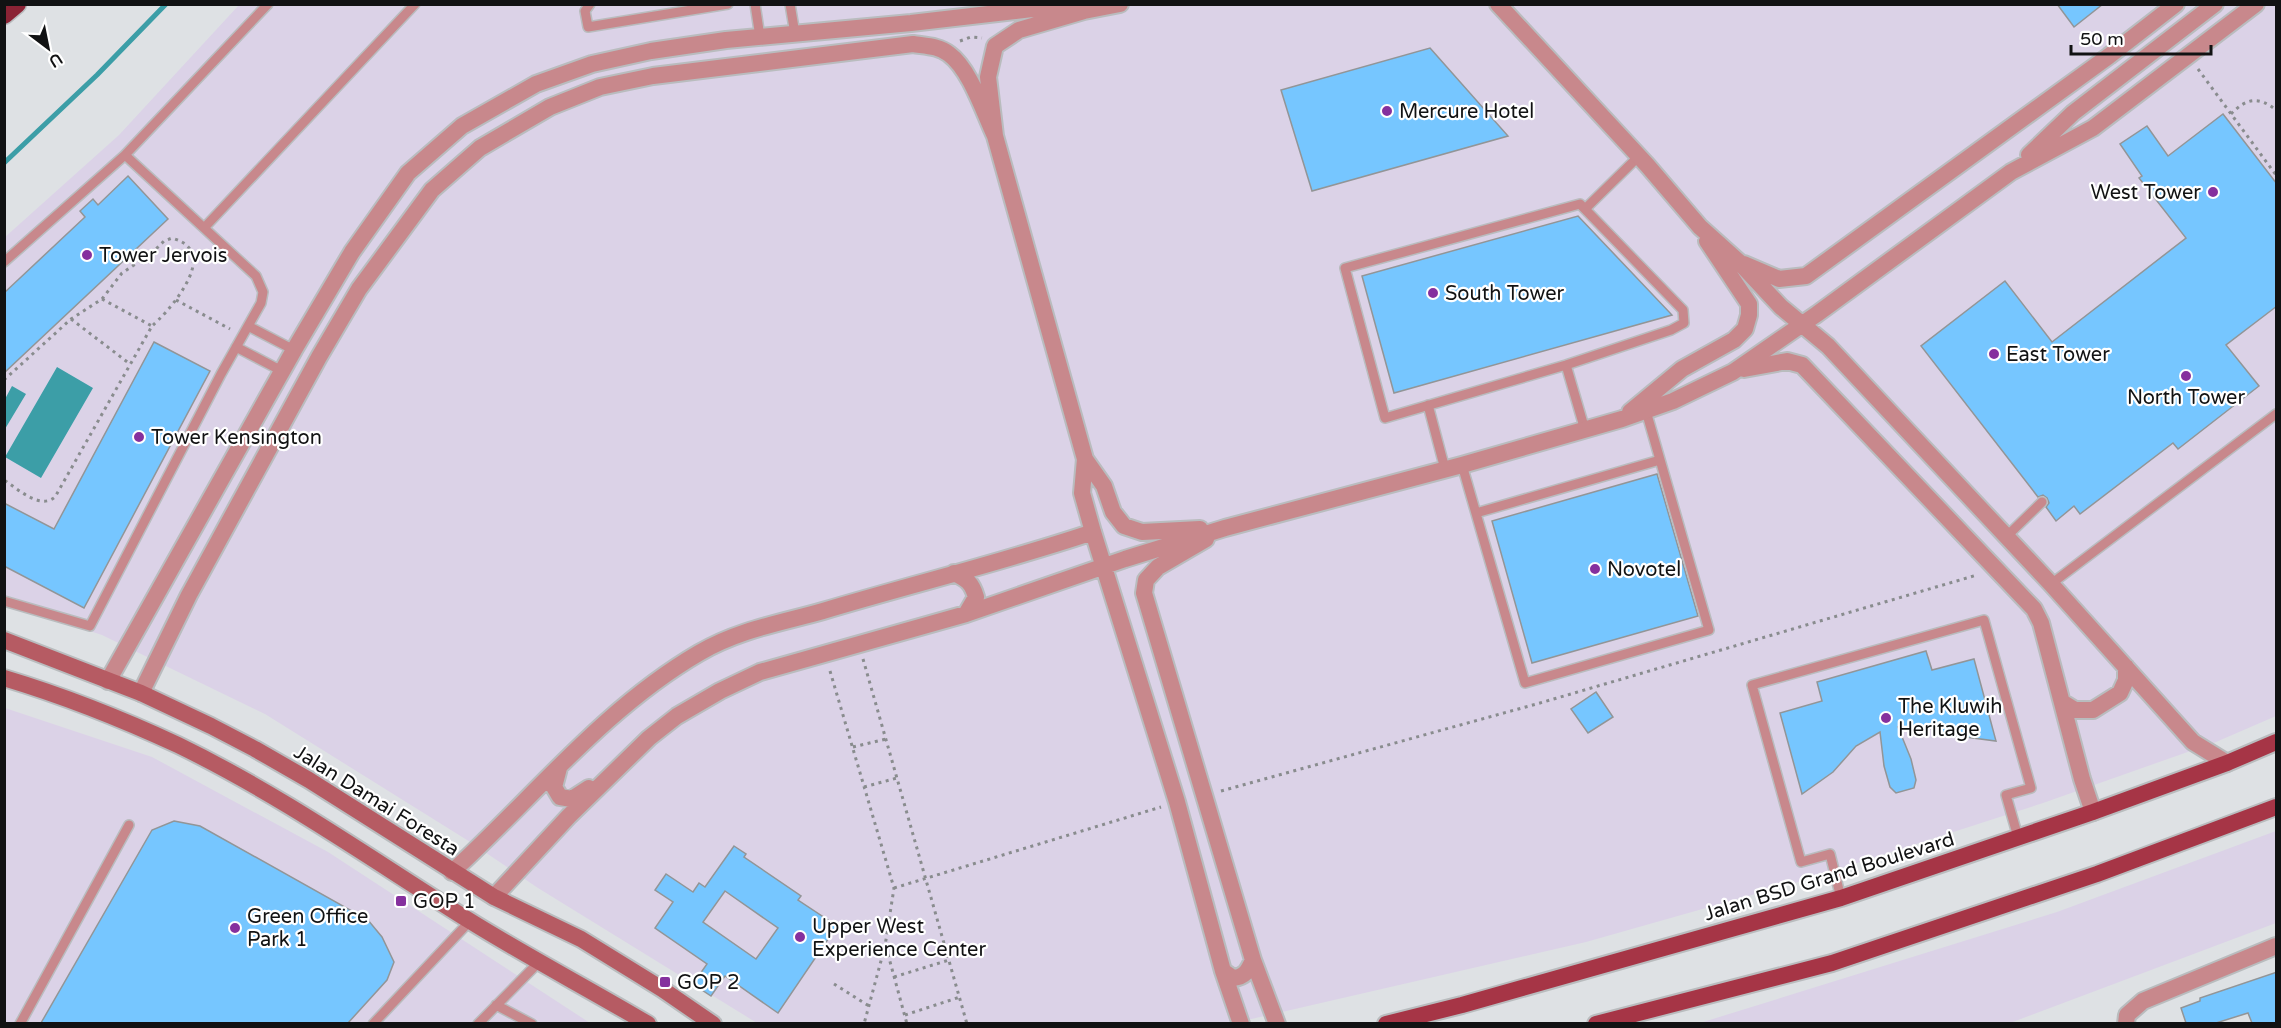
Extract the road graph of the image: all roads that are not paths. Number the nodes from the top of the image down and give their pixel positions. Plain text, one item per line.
1 (17, 4) edge
2 (268, 4) edge
3 (415, 4) edge
4 (590, 4) edge
5 (728, 4) edge
6 (755, 4) edge
7 (790, 4) edge
8 (1120, 4) edge
9 (1498, 4) edge
10 (2176, 4) edge
11 (2216, 4) edge
12 (2256, 4) edge
13 (1084, 11) junction
14 (4, 15) edge
15 (911, 23) junction
16 (795, 34) junction
17 (760, 37) junction
18 (913, 44) junction
19 (995, 136) junction
20 (125, 155) junction
21 (1639, 156) junction
22 (2011, 172) junction
23 (1585, 209) junction
24 (1700, 227) junction
25 (204, 228) junction
26 (4, 262) edge
27 (1739, 262) junction
28 (1802, 324) junction
29 (248, 326) junction
30 (236, 346) junction
31 (294, 350) junction
32 (1566, 365) junction
33 (282, 371) junction
34 (1733, 372) junction
35 (1428, 405) junction
36 (1646, 411) junction
37 (2277, 414) edge
38 (1622, 419) junction
39 (1585, 430) junction
40 (1085, 459) junction
41 (1660, 460) junction
42 (1462, 465) junction
43 (1445, 470) junction
44 (2042, 502) dead end
45 (1476, 513) junction
46 (1225, 528) junction
47 (1093, 532) junction
48 (2007, 536) junction
49 (1104, 566) junction
50 (954, 573) junction
51 (165, 581) junction
52 (2051, 584) junction
53 (189, 595) junction
54 (4, 601) edge
55 (966, 614) junction
56 (4, 640) edge
57 (2126, 667) junction
58 (4, 678) edge
59 (108, 681) junction
60 (141, 693) junction
61 (2062, 702) junction
62 (2277, 742) edge
63 (2227, 764) junction
64 (559, 768) junction
65 (617, 769) junction
66 (2277, 807) edge
67 (2093, 812) junction
68 (129, 825) dead end
69 (2018, 837) junction
70 (452, 872) junction
71 (494, 897) junction
72 (1842, 898) junction
73 (470, 921) junction
74 (2277, 946) edge
75 (1253, 960) junction
76 (538, 963) junction
77 (1223, 971) junction
78 (496, 1005) junction
79 (21, 1023) edge
80 (373, 1023) edge
81 (478, 1023) edge
82 (532, 1023) edge
83 (648, 1023) edge
84 (713, 1023) edge
85 (1241, 1023) edge
86 (1276, 1023) edge
87 (1386, 1023) edge
88 (1596, 1023) edge
89 (2126, 1023) edge

1 - 14 highway
2 - 20 lane
3 - 25 lane
4 - 5 lane
6 - 17 lane
7 - 16 lane
8 - 13 street
9 - 21 street
10 - 27 street
11 - 22 street
12 - 22 street
13 - 15 street
13 - 19 street
15 - 16 street
15 - 18 street
16 - 17 street
17 - 31 street
18 - 19 street
18 - 53 street
19 - 40 street
20 - 25 lane
20 - 26 lane
21 - 23 lane
21 - 24 street
22 - 28 street
23 - 32 lane
23 - 35 lane
24 - 27 street
24 - 38 street
25 - 29 lane
27 - 28 street
28 - 34 street
28 - 48 street
29 - 30 lane
29 - 31 lane
30 - 33 lane
30 - 54 lane
31 - 33 street
32 - 35 lane
32 - 39 lane
33 - 51 street
34 - 36 street
34 - 61 street
35 - 43 lane
36 - 38 street
36 - 41 lane
37 - 52 lane
38 - 39 street
39 - 42 street
40 - 46 street
40 - 47 street
41 - 45 lane
41 - 45 lane
42 - 43 street
42 - 45 lane
43 - 46 street
44 - 48 lane
46 - 49 street
46 - 75 street
47 - 49 street
47 - 50 street
48 - 52 street
49 - 55 street
49 - 77 street
50 - 55 street
50 - 64 street
51 - 53 street
51 - 59 street
52 - 57 street
53 - 60 street
55 - 65 street
56 - 59 main road, Jalan Damai Foresta
57 - 61 street
57 - 63 street
58 - 73 main road
59 - 60 main road, Jalan Damai Foresta
60 - 70 main road, Jalan Damai Foresta
61 - 67 street
62 - 63 main road, Jalan BSD Grand Boulevard
63 - 67 main road, Jalan BSD Grand Boulevard
64 - 65 street
64 - 70 street
65 - 71 street
66 - 88 main road
67 - 69 main road, Jalan BSD Grand Boulevard
68 - 79 lane
69 - 72 main road, Jalan BSD Grand Boulevard
69 - 72 lane
70 - 71 main road, Jalan Damai Foresta
71 - 84 main road, Jalan Damai Foresta
72 - 87 main road, Jalan BSD Grand Boulevard
73 - 76 main road
73 - 80 lane
74 - 89 street
75 - 77 street
75 - 86 street
76 - 78 lane
76 - 83 main road
77 - 85 street
78 - 81 lane
78 - 82 lane

